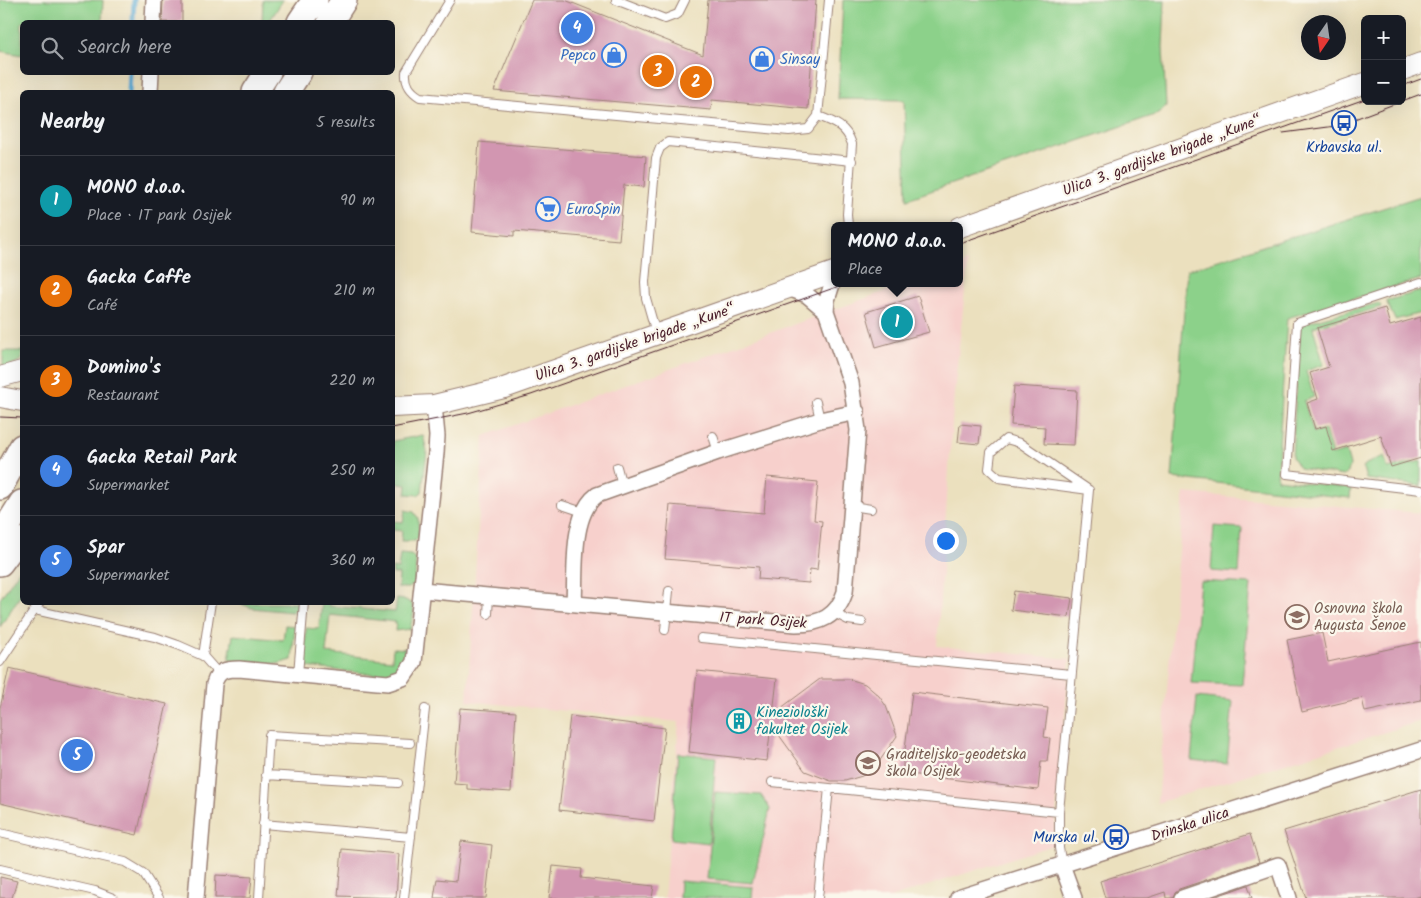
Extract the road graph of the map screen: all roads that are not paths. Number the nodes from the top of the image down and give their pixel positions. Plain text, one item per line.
1 (154, 0) edge
2 (315, 0) edge
3 (344, 0) edge
4 (450, 0) edge
5 (616, 0) edge
6 (685, 0) edge
7 (829, 0) edge
8 (153, 20) edge
9 (301, 20) edge
10 (331, 20) edge
11 (1421, 63) edge
12 (1406, 69) edge
13 (151, 75) edge
14 (266, 75) edge
15 (297, 75) edge
16 (1361, 84) edge
17 (150, 90) edge
18 (256, 90) edge
19 (287, 90) edge
20 (818, 116) junction
21 (852, 161) junction
22 (848, 222) edge
23 (963, 226) edge
24 (831, 273) edge
25 (1421, 282) edge
26 (831, 287) edge
27 (788, 288) junction
28 (826, 311) junction
29 (656, 334) junction
30 (20, 372) edge
31 (0, 378) edge
32 (0, 397) edge
33 (20, 401) edge
34 (816, 402) dead end
35 (434, 405) junction
36 (395, 407) edge
37 (857, 412) junction
38 (395, 417) edge
39 (820, 420) junction
40 (713, 436) dead end
41 (718, 452) junction
42 (20, 456) edge
43 (617, 467) dead end
44 (622, 486) junction
45 (0, 487) edge
46 (1089, 490) junction
47 (1421, 490) edge
48 (562, 505) dead end
49 (20, 506) edge
50 (852, 506) junction
51 (871, 509) dead end
52 (583, 512) junction
53 (0, 538) edge
54 (20, 542) edge
55 (0, 563) edge
56 (422, 590) junction
57 (669, 591) dead end
58 (489, 596) junction
59 (574, 603) junction
60 (38, 605) edge
61 (210, 605) edge
62 (304, 605) edge
63 (35, 610) junction
64 (667, 612) junction
65 (834, 613) junction
66 (488, 614) dead end
67 (862, 622) dead end
68 (665, 630) dead end
69 (702, 638) dead end
70 (203, 656) junction
71 (0, 662) edge
72 (218, 673) junction
73 (298, 674) junction
74 (1071, 674) junction
75 (425, 709) dead end
76 (410, 743) dead end
77 (1421, 750) edge
78 (266, 775) junction
79 (772, 782) dead end
80 (398, 783) dead end
81 (829, 788) junction
82 (1059, 812) junction
83 (263, 824) junction
84 (0, 833) edge
85 (411, 837) junction
86 (1062, 865) junction
87 (0, 869) edge
88 (113, 898) edge
89 (159, 898) edge
90 (196, 898) edge
91 (259, 898) edge
92 (404, 898) edge
93 (818, 898) edge
94 (958, 898) edge
95 (1074, 898) edge
96 (1182, 898) edge
97 (1289, 898) edge

1 - 8 street
2 - 9 main road
3 - 10 main road
4 - 20 lane
5 - 6 lane
7 - 20 lane
11 - 12 street
13 - 17 street
14 - 18 main road
15 - 19 main road
16 - 23 street, Ulica 3. gardijske brigade „Kune“
20 - 21 lane
21 - 22 lane
21 - 29 lane
24 - 27 street, Ulica 3. gardijske brigade „Kune“
25 - 47 lane
26 - 28 street
27 - 28 street
27 - 29 street, Ulica 3. gardijske brigade „Kune“
28 - 37 street
29 - 35 street, Ulica 3. gardijske brigade „Kune“
30 - 31 street
32 - 33 street
34 - 39 lane
35 - 36 street, Ulica 3. gardijske brigade „Kune“
35 - 38 street, Ulica 3. gardijske brigade „Kune“
35 - 56 street
37 - 39 street
37 - 50 street
39 - 41 street
40 - 41 lane
41 - 44 street
42 - 45 main road
43 - 44 lane
44 - 52 street
46 - 46 lane
46 - 74 lane
48 - 52 lane
49 - 53 main road
50 - 51 lane
50 - 65 street
52 - 59 street
54 - 55 main road
56 - 58 street, IT park Osijek
56 - 73 street
57 - 64 lane
58 - 59 street, IT park Osijek
58 - 66 lane
59 - 64 street, IT park Osijek
60 - 63 lane
61 - 70 lane
62 - 73 lane
63 - 70 lane
63 - 71 lane
64 - 65 street, IT park Osijek
64 - 68 lane
65 - 67 lane
69 - 74 lane
70 - 72 lane
72 - 73 street
72 - 90 street
74 - 82 lane
75 - 85 lane
76 - 78 lane
77 - 86 street, Drinska ulica
78 - 80 lane
78 - 83 lane
79 - 81 lane
81 - 82 lane
81 - 93 lane
82 - 86 lane
83 - 85 lane
83 - 91 lane
84 - 89 lane
85 - 92 lane
86 - 94 street, Drinska ulica
86 - 95 street
87 - 88 lane
96 - 97 street

